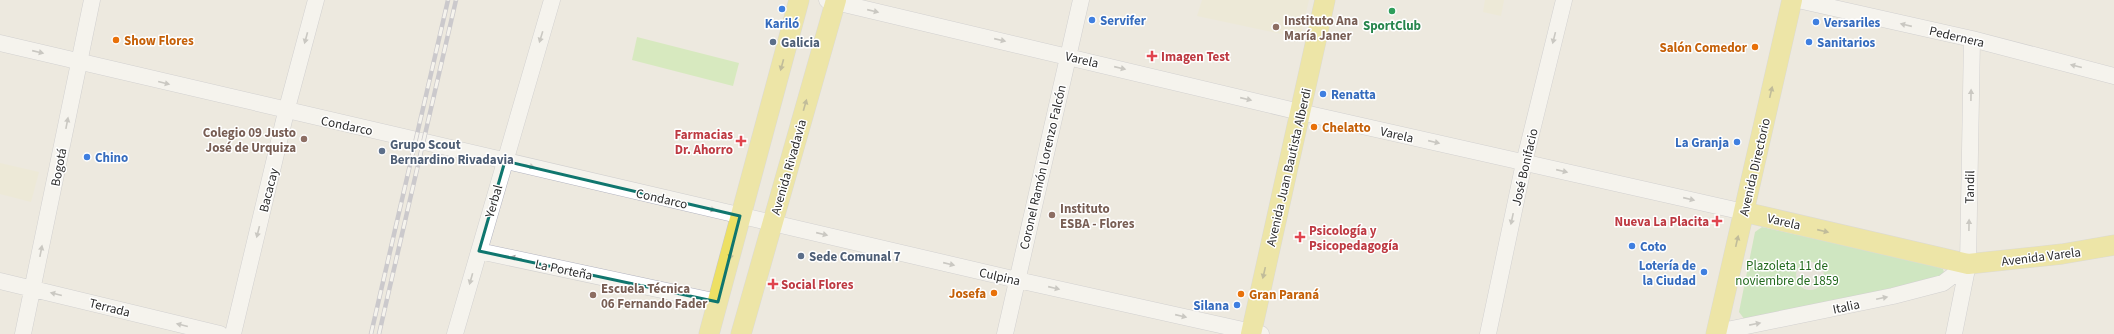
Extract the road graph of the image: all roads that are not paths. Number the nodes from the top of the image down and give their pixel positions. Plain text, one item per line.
1 (92, 0) edge
2 (316, 0) edge
3 (552, 0) edge
4 (799, 0) edge
5 (1081, 0) edge
6 (1325, 0) edge
7 (1564, 0) edge
8 (1792, 0) edge
9 (1798, 0) edge
10 (833, 1) edge
11 (1972, 39) junction
12 (0, 43) edge
13 (1068, 56) junction
14 (79, 62) junction
15 (2114, 76) edge
16 (286, 112) junction
17 (1300, 112) junction
18 (505, 161) junction
19 (1524, 163) junction
20 (1744, 212) junction
21 (740, 216) junction
22 (772, 223) junction
23 (2114, 245) edge
24 (479, 250) junction
25 (1968, 264) junction
26 (1016, 280) junction
27 (0, 281) edge
28 (33, 289) junction
29 (718, 302) junction
30 (1254, 333) edge
31 (1716, 333) edge
32 (23, 334) edge
33 (220, 334) edge
34 (233, 334) edge
35 (455, 334) edge
36 (709, 334) edge
37 (741, 334) edge
38 (1005, 334) edge
39 (1488, 334) edge
40 (1954, 334) edge

1 - 14 street, Bogotá
2 -> 16 street, Bacacay
3 -> 18 street, Yerbal
4 -> 21 main road
5 - 13 street, Coronel Ramón Lorenzo Falcón
6 - 17 main road, Avenida Juan Bautista Alberdi
7 -> 19 street, José Bonifacio
20 -> 8 main road, Avenida Directorio
11 -> 9 street, Pedernera
10 -> 13 street, Varela
22 -> 10 main road, Avenida Rivadavia
15 -> 11 street, Pedernera
25 -> 11 street, Tandil
12 -> 14 street, Condarco
13 -> 17 street, Varela
13 - 26 street, Coronel Ramón Lorenzo Falcón
14 -> 16 street, Condarco
28 -> 14 street, Bogotá
16 - 18 street, Condarco
16 -> 34 street, Bacacay
17 -> 19 street, Varela
17 -> 30 main road, Avenida Juan Bautista Alberdi
18 -> 21 street, Condarco
18 - 24 street, Yerbal
19 -> 20 street, Varela
19 -> 39 street, José Bonifacio
20 -> 25 main road, Varela
31 -> 20 main road, Avenida Directorio
21 - 22 street, Culpina
21 -> 29 main road
22 -> 26 street, Culpina
22 - 37 main road, Avenida Rivadavia
23 - 25 main road, Avenida Varela
29 -> 24 street, La Porteña
24 -> 35 street, Yerbal
31 -> 25 street, Italia
25 - 40 street, Tandil
26 -> 30 street, Culpina
26 - 38 street, Coronel Ramón Lorenzo Falcón
27 - 28 street, Terrada
28 - 32 street, Bogotá
33 -> 28 street, Terrada
29 - 36 main road

